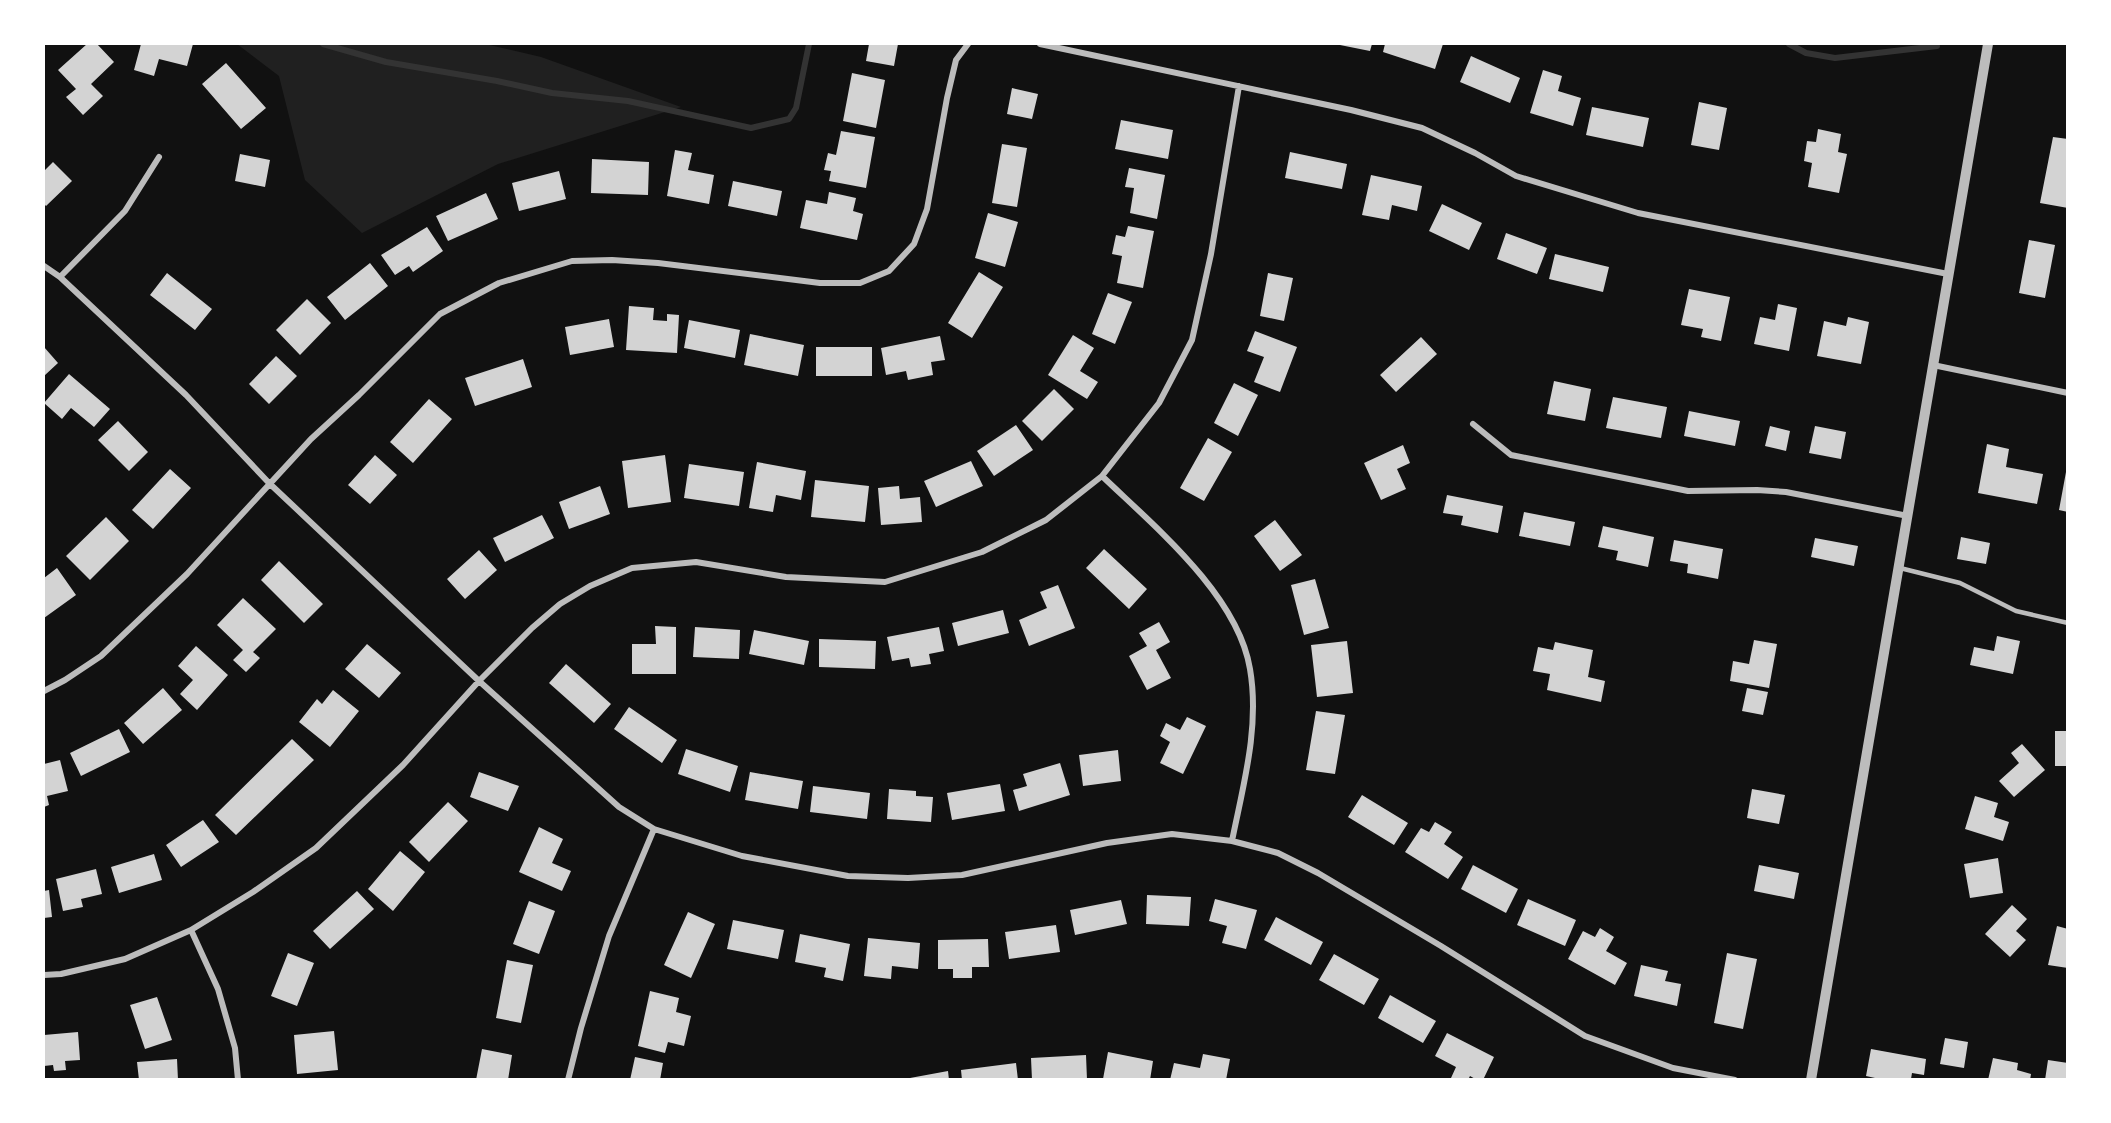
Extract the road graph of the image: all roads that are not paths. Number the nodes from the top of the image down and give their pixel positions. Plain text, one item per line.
1 (968, 44) edge
2 (1040, 44) edge
3 (1988, 44) edge
4 (1239, 86) junction
5 (159, 157) dead end
6 (44, 266) edge
7 (1948, 274) junction
8 (60, 277) junction
9 (1933, 365) junction
10 (2067, 393) edge
11 (1473, 424) dead end
12 (1102, 476) junction
13 (269, 483) junction
14 (1908, 516) junction
15 (1899, 568) junction
16 (2067, 623) edge
17 (479, 681) junction
18 (44, 691) edge
19 (654, 829) junction
20 (1232, 841) junction
21 (191, 930) junction
22 (44, 975) edge
23 (238, 1080) edge
24 (568, 1080) edge
25 (1734, 1080) edge
26 (1811, 1080) edge

1 - 13 street
2 - 4 street
3 - 7 street
4 - 7 street
4 - 12 street
5 - 8 street
6 - 8 street
7 - 9 street
8 - 13 street
9 - 10 street
9 - 14 street
11 - 14 street
12 - 17 street
12 - 20 street
13 - 17 street
13 - 18 street
14 - 15 street
15 - 16 lane
15 - 26 street
17 - 19 street
17 - 21 street
19 - 20 street
19 - 24 street
20 - 25 street
21 - 22 street
21 - 23 street

